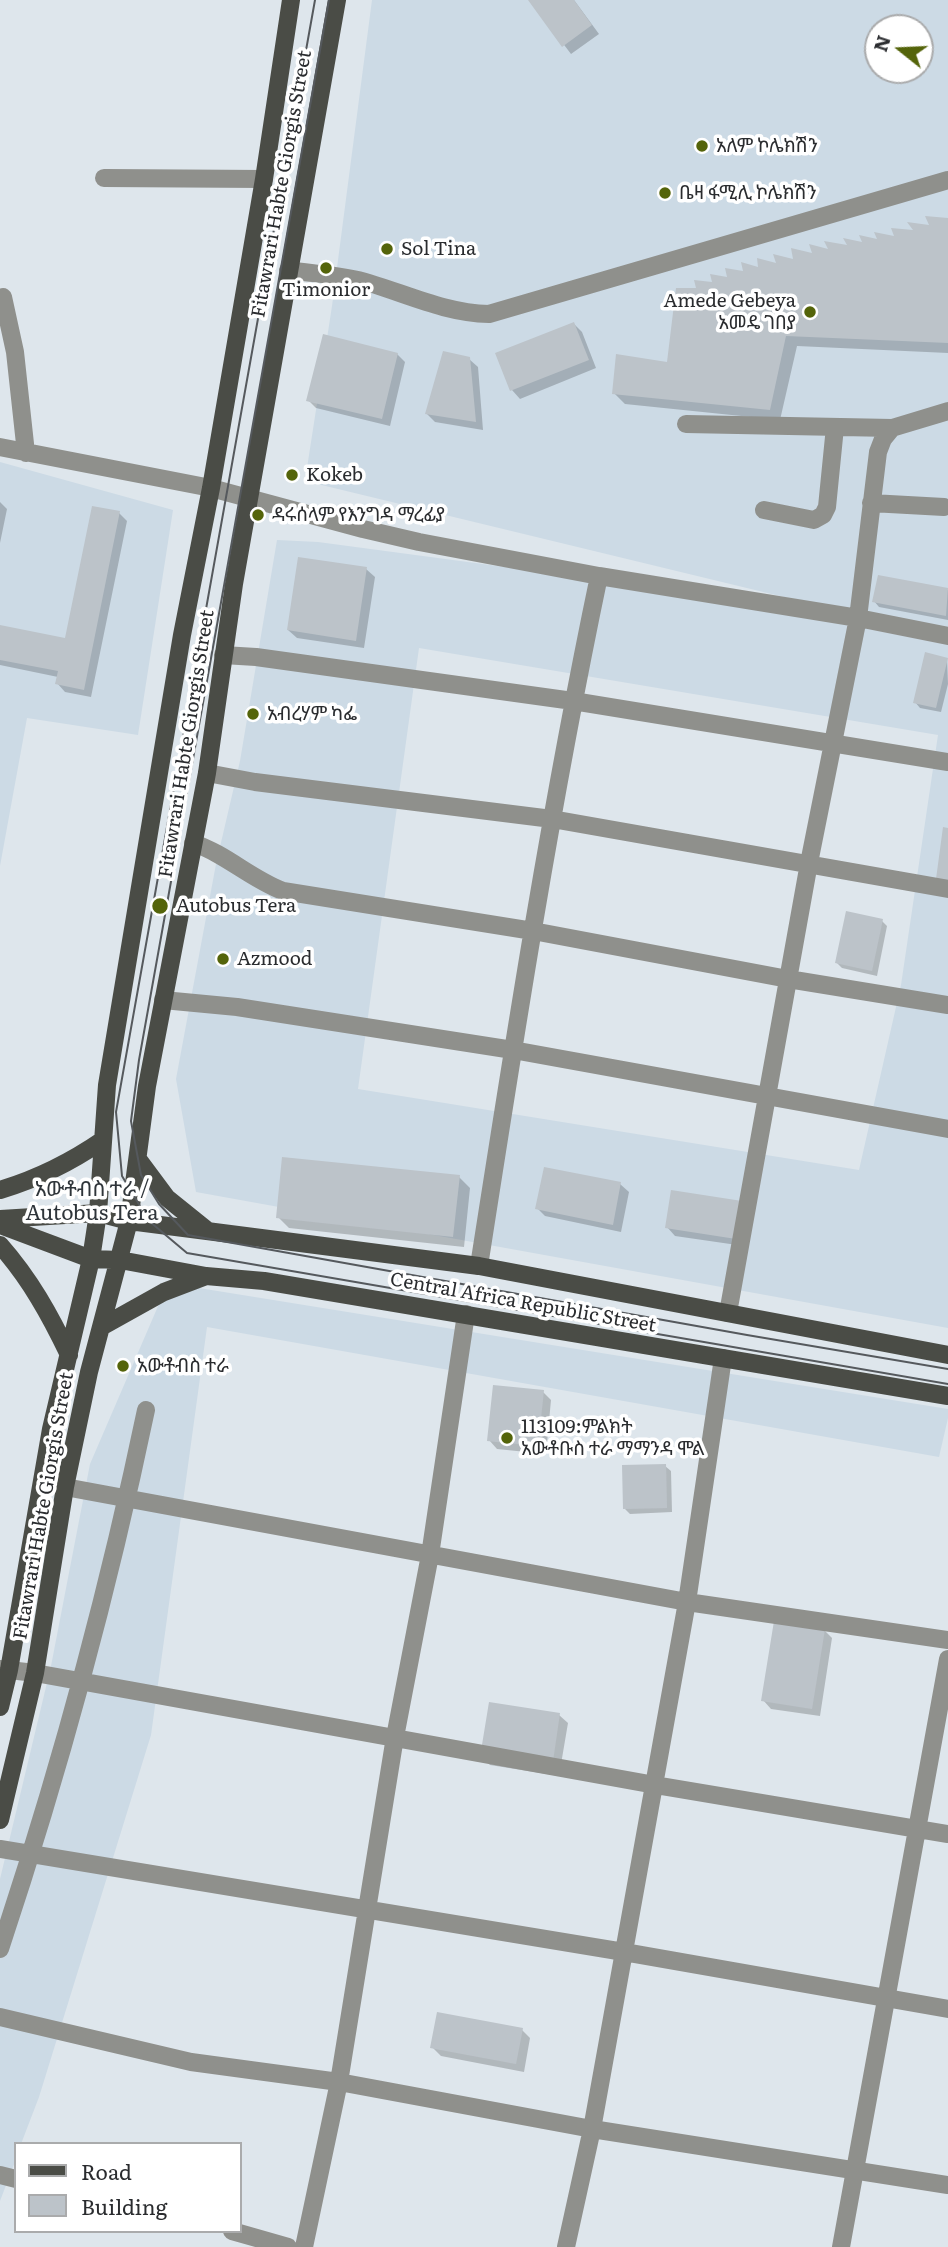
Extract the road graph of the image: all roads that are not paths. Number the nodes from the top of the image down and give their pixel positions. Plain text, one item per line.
1 (291, 0) edge
2 (337, 0) edge
3 (104, 178) dead end
4 (264, 179) junction
5 (948, 180) edge
6 (288, 270) junction
7 (3, 297) dead end
8 (948, 411) edge
9 (686, 424) dead end
10 (835, 427) junction
11 (892, 428) junction
12 (0, 447) edge
13 (26, 453) junction
14 (211, 488) junction
15 (248, 499) junction
16 (872, 503) junction
17 (944, 507) dead end
18 (764, 510) dead end
19 (598, 576) junction
20 (858, 618) junction
21 (948, 636) edge
22 (223, 655) junction
23 (573, 701) junction
24 (835, 742) junction
25 (948, 762) edge
26 (207, 773) junction
27 (552, 819) junction
28 (193, 843) junction
29 (809, 863) junction
30 (948, 889) edge
31 (533, 931) junction
32 (788, 979) junction
33 (163, 1000) junction
34 (948, 1005) edge
35 (513, 1050) junction
36 (766, 1096) junction
37 (948, 1129) edge
38 (103, 1140) junction
39 (138, 1159) junction
40 (0, 1190) edge
41 (98, 1213) junction
42 (0, 1219) edge
43 (129, 1221) junction
44 (0, 1225) edge
45 (208, 1231) junction
46 (0, 1245) edge
47 (91, 1259) junction
48 (120, 1260) junction
49 (479, 1266) junction
50 (206, 1276) junction
51 (729, 1313) junction
52 (466, 1314) junction
53 (103, 1326) junction
54 (69, 1355) junction
55 (948, 1355) edge
56 (723, 1358) junction
57 (948, 1396) edge
58 (146, 1410) dead end
59 (65, 1487) junction
60 (127, 1499) junction
61 (430, 1555) junction
62 (687, 1602) junction
63 (948, 1640) edge
64 (948, 1659) edge
65 (4, 1670) edge
66 (35, 1673) junction
67 (79, 1682) junction
68 (0, 1707) edge
69 (395, 1737) junction
70 (655, 1784) junction
71 (0, 1820) edge
72 (917, 1828) junction
73 (948, 1834) edge
74 (0, 1849) edge
75 (31, 1854) junction
76 (367, 1912) junction
77 (0, 1948) edge
78 (624, 1952) junction
79 (885, 1997) junction
80 (948, 2009) edge
81 (0, 2017) edge
82 (339, 2082) junction
83 (592, 2129) junction
84 (855, 2169) junction
85 (948, 2185) edge
86 (239, 2233) edge
87 (288, 2247) edge
88 (304, 2247) edge
89 (566, 2247) edge
90 (841, 2247) edge

1 - 4 main road
2 - 6 main road, Fitawrari Habte Giorgis Street
3 - 4 street
4 - 14 main road
5 - 6 street
6 - 15 main road, Fitawrari Habte Giorgis Street
7 - 13 street
8 - 11 street
9 - 10 street
10 - 11 street
10 - 18 street
11 - 16 street
12 - 13 street
13 - 14 street
14 - 15 street
14 - 38 main road
15 - 19 street
15 - 22 main road, Fitawrari Habte Giorgis Street
16 - 17 street
16 - 20 street
19 - 20 street
19 - 23 street
20 - 21 street
20 - 24 street
22 - 23 street
22 - 26 main road, Fitawrari Habte Giorgis Street
23 - 24 street
23 - 27 street
24 - 25 street
24 - 29 street
26 - 27 street
26 - 28 main road, Fitawrari Habte Giorgis Street
27 - 29 street
27 - 31 street
28 - 31 street
28 - 33 main road, Fitawrari Habte Giorgis Street
29 - 30 street
29 - 32 street
31 - 32 street
31 - 35 street
32 - 34 street
32 - 36 street
33 - 35 street
33 - 39 main road, Fitawrari Habte Giorgis Street
35 - 36 street
35 - 49 street
36 - 37 street
36 - 51 street
38 - 40 main road
38 - 41 main road
39 - 43 main road, Fitawrari Habte Giorgis Street
39 - 45 main road
41 - 42 main road, Central Africa Republic Street
41 - 43 main road, Central Africa Republic Street
41 - 47 main road
43 - 45 main road, Central Africa Republic Street
43 - 48 main road, Fitawrari Habte Giorgis Street
44 - 47 main road, Central Africa Republic Street
45 - 49 main road, Central Africa Republic Street
46 - 54 main road
47 - 48 main road, Central Africa Republic Street
47 - 54 main road
48 - 50 main road, Central Africa Republic Street
48 - 53 main road, Fitawrari Habte Giorgis Street
49 - 51 main road, Central Africa Republic Street
50 - 52 main road, Central Africa Republic Street
50 - 53 main road
51 - 55 main road, Central Africa Republic Street
52 - 56 main road, Central Africa Republic Street
52 - 61 street
53 - 59 main road, Fitawrari Habte Giorgis Street
54 - 65 main road
56 - 57 main road, Central Africa Republic Street
56 - 62 street
58 - 60 street
59 - 60 street
59 - 66 main road, Fitawrari Habte Giorgis Street
60 - 61 street
60 - 67 street
61 - 62 street
61 - 69 street
62 - 63 street
62 - 70 street
64 - 72 street
65 - 66 street
65 - 68 main road
66 - 67 street
66 - 71 main road, Fitawrari Habte Giorgis Street
67 - 69 street
67 - 75 street
69 - 70 street
69 - 76 street
70 - 72 street
70 - 78 street
72 - 73 street
72 - 79 street
74 - 75 street
75 - 76 street
75 - 77 street
76 - 78 street
76 - 82 street
78 - 79 street
78 - 83 street
79 - 80 street
79 - 84 street
81 - 82 street
82 - 83 street
82 - 88 street
83 - 84 street
83 - 89 street
84 - 85 street
84 - 90 street
86 - 87 street

